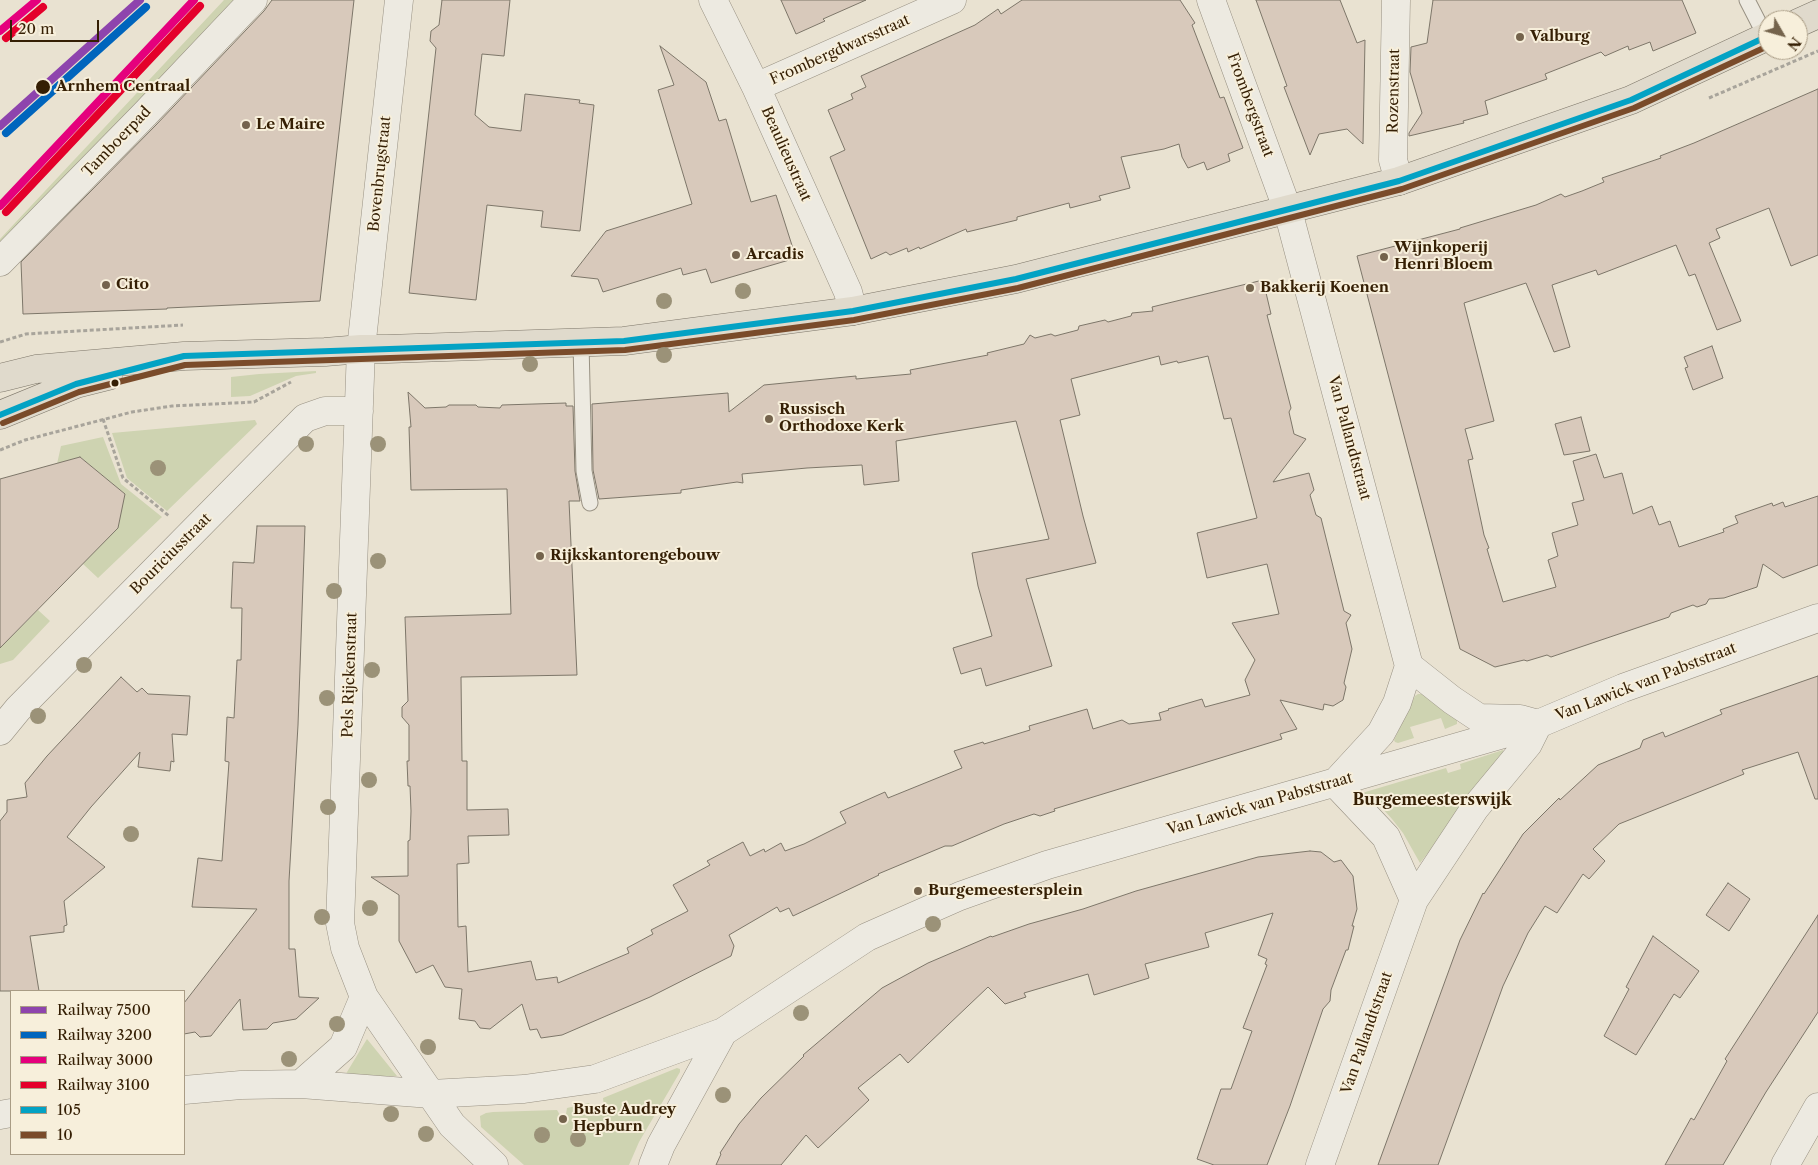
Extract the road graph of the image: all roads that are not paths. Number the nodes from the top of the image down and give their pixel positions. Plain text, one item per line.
1 (253, 0) edge
2 (399, 0) edge
3 (713, 0) edge
4 (952, 0) edge
5 (1211, 0) edge
6 (1396, 0) edge
7 (1747, 0) edge
8 (1758, 20) edge
9 (1758, 41) edge
10 (756, 87) junction
11 (1399, 181) junction
12 (1288, 211) junction
13 (0, 262) edge
14 (853, 311) junction
15 (581, 343) junction
16 (361, 349) junction
17 (184, 356) junction
18 (0, 378) edge
19 (359, 411) junction
20 (0, 415) edge
21 (590, 503) dead end
22 (1818, 618) edge
23 (1409, 666) junction
24 (9, 707) edge
25 (1538, 724) junction
26 (0, 731) edge
27 (1335, 783) junction
28 (1414, 900) junction
29 (364, 997) junction
30 (723, 1032) junction
31 (301, 1084) junction
32 (185, 1090) edge
33 (431, 1094) junction
34 (1818, 1107) edge
35 (494, 1165) edge
36 (653, 1165) edge
37 (1320, 1165) edge
38 (1785, 1165) edge

1 - 13 street, Tamboerpad
2 - 16 street, Bovenbrugstraat
3 - 10 street, Beaulieustraat
4 - 10 street, Frombergdwarsstraat
5 - 12 street, Frombergstraat
6 - 11 street, Rozenstraat
7 - 8 lane
9 - 11 main road
10 - 14 street, Beaulieustraat
11 - 12 main road
12 - 14 main road
12 - 23 street, Van Pallandtstraat
14 - 15 main road
15 - 16 main road
15 - 21 lane
16 - 17 main road
16 - 19 street, Pels Rijckenstraat
17 - 18 main road
17 - 20 main road
19 - 24 street, Bouriciusstraat
19 - 29 street, Pels Rijckenstraat
22 - 25 street, Van Lawick van Pabststraat
23 - 25 street
23 - 27 street
24 - 26 street, Bouriciusstraat
25 - 27 street, Van Lawick van Pabststraat
25 - 28 street, Van Pallandtstraat
27 - 28 street
27 - 30 street, Van Lawick van Pabststraat
28 - 37 street, Van Pallandtstraat
29 - 31 street
29 - 33 street, Pels Rijckenstraat
30 - 33 street
30 - 36 street
31 - 32 street
31 - 33 street
33 - 35 street
34 - 38 street

